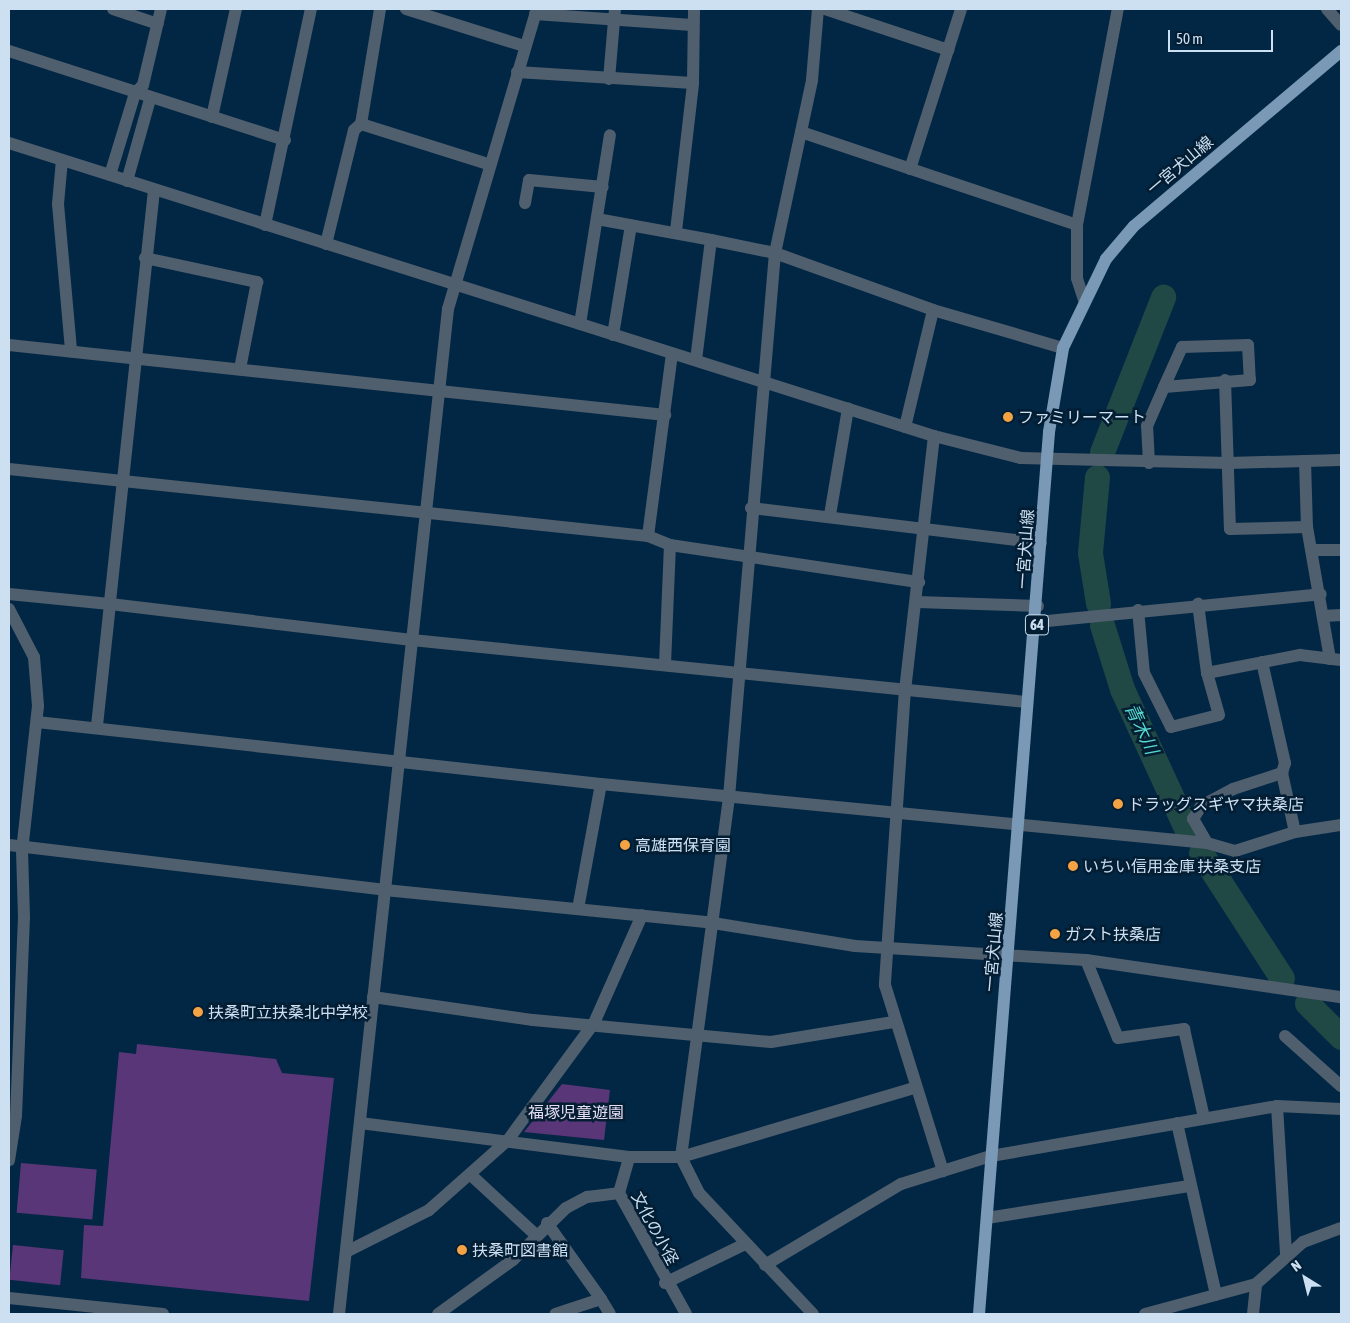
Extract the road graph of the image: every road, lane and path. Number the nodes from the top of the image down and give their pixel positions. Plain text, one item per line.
1 (113, 9) edge
2 (162, 9) edge
3 (236, 9) edge
4 (311, 9) edge
5 (380, 9) edge
6 (406, 9) edge
7 (694, 9) edge
8 (818, 9) edge
9 (825, 9) edge
10 (961, 9) edge
11 (1118, 9) edge
12 (1327, 9) edge
13 (839, 11) edge
14 (536, 12) edge
15 (614, 14) edge
16 (158, 24) junction
17 (692, 24) junction
18 (1341, 25) edge
19 (524, 46) junction
20 (948, 50) junction
21 (9, 51) edge
22 (1341, 51) edge
23 (517, 72) junction
24 (610, 79) junction
25 (693, 83) junction
26 (135, 93) junction
27 (150, 99) junction
28 (212, 117) junction
29 (360, 124) junction
30 (801, 132) junction
31 (610, 135) dead end
32 (284, 140) junction
33 (9, 143) edge
34 (62, 160) junction
35 (488, 164) junction
36 (910, 169) junction
37 (110, 175) junction
38 (127, 181) junction
39 (603, 187) junction
40 (154, 190) junction
41 (525, 203) dead end
42 (597, 219) junction
43 (265, 225) junction
44 (631, 225) junction
45 (1077, 225) junction
46 (676, 231) junction
47 (711, 240) junction
48 (326, 244) junction
49 (775, 253) junction
50 (145, 258) junction
51 (453, 284) junction
52 (1084, 300) junction
53 (933, 310) junction
54 (580, 324) junction
55 (613, 335) junction
56 (9, 345) edge
57 (1062, 348) junction
58 (71, 352) junction
59 (672, 354) junction
60 (133, 359) junction
61 (696, 360) junction
62 (240, 369) junction
63 (1225, 380) junction
64 (764, 383) junction
65 (1164, 387) junction
66 (440, 391) junction
67 (848, 409) junction
68 (665, 415) junction
69 (905, 427) junction
70 (934, 436) junction
71 (1048, 460) junction
72 (1341, 460) edge
73 (1305, 461) junction
74 (1149, 462) junction
75 (1228, 463) junction
76 (9, 469) edge
77 (122, 481) junction
78 (751, 508) junction
79 (830, 515) junction
80 (425, 516) junction
81 (1307, 527) junction
82 (922, 530) junction
83 (648, 536) junction
84 (1041, 543) junction
85 (670, 545) junction
86 (1314, 550) junction
87 (1341, 550) edge
88 (747, 554) junction
89 (919, 582) junction
90 (9, 594) edge
91 (1321, 594) junction
92 (917, 602) junction
93 (110, 604) junction
94 (1198, 604) junction
95 (1038, 606) junction
96 (9, 610) edge
97 (1138, 610) junction
98 (1341, 615) edge
99 (1324, 616) junction
100 (1038, 622) junction
101 (412, 640) junction
102 (1336, 660) edge
103 (1262, 662) junction
104 (665, 664) junction
105 (741, 672) junction
106 (1207, 672) junction
107 (905, 689) junction
108 (1028, 702) junction
109 (36, 722) junction
110 (97, 726) junction
111 (399, 762) junction
112 (1282, 773) junction
113 (601, 784) junction
114 (729, 797) junction
115 (897, 813) junction
116 (1019, 824) junction
117 (1341, 825) edge
118 (1295, 832) junction
119 (1207, 843) junction
120 (9, 845) edge
121 (22, 850) junction
122 (385, 890) junction
123 (578, 909) junction
124 (642, 915) junction
125 (713, 922) junction
126 (888, 946) junction
127 (1010, 956) junction
128 (1086, 960) junction
129 (374, 997) junction
130 (1341, 998) edge
131 (893, 1022) junction
132 (594, 1024) junction
133 (697, 1034) junction
134 (1285, 1036) dead end
135 (1341, 1086) edge
136 (914, 1088) junction
137 (1277, 1106) junction
138 (1341, 1109) edge
139 (12, 1115) edge
140 (1204, 1118) junction
141 (360, 1123) junction
142 (1177, 1123) junction
143 (508, 1140) junction
144 (629, 1156) junction
145 (682, 1156) junction
146 (991, 1156) junction
147 (9, 1160) edge
148 (943, 1171) junction
149 (472, 1176) junction
150 (1190, 1186) junction
151 (619, 1193) junction
152 (987, 1218) junction
153 (547, 1223) junction
154 (1341, 1228) edge
155 (536, 1235) junction
156 (745, 1244) junction
157 (346, 1252) junction
158 (1286, 1256) junction
159 (765, 1265) junction
160 (665, 1283) junction
161 (1256, 1284) junction
162 (1216, 1295) junction
163 (9, 1298) edge
164 (601, 1299) junction
165 (83, 1310) edge
166 (163, 1314) edge
167 (339, 1314) edge
168 (438, 1314) edge
169 (555, 1314) edge
170 (610, 1314) edge
171 (685, 1314) edge
172 (813, 1314) edge
173 (979, 1314) edge
174 (1145, 1314) edge
175 (1253, 1314) edge

1 - 16 street
2 - 16 street
3 - 28 street
4 - 32 street
5 - 29 street
6 - 19 street
7 - 17 street
8 - 30 street
9 - 13 street
10 - 20 street
11 - 45 street
12 - 18 street
13 - 20 street
14 - 15 street
14 - 19 street
15 - 17 street
15 - 24 street
16 - 26 street
17 - 25 street
19 - 23 street
20 - 36 street
21 - 26 street
22 - 52 main road, 一宮犬山線 / 64
23 - 24 street
23 - 35 street
24 - 25 street
25 - 46 street
26 - 27 street
26 - 37 street
27 - 28 street
27 - 38 street
28 - 32 street
29 - 35 street
29 - 48 street
30 - 36 street
30 - 49 street
31 - 39 street
32 - 43 street
33 - 34 street
34 - 37 street
34 - 58 street
35 - 51 street
36 - 45 street
37 - 38 street
38 - 40 street
39 - 41 street
39 - 42 street
40 - 43 street
40 - 50 street
42 - 44 street
42 - 54 street
43 - 48 street
44 - 46 street
44 - 55 street
45 - 52 street
46 - 47 street
47 - 49 street
47 - 61 street
48 - 51 street
49 - 53 street
49 - 64 street
50 - 60 street
50 - 62 street
51 - 54 street
51 - 66 street
52 - 57 main road, 一宮犬山線 / 64
53 - 57 street
53 - 69 street
54 - 55 street
55 - 59 street
56 - 58 street
57 - 71 main road, 一宮犬山線 / 64
58 - 60 street
59 - 61 street
59 - 68 street
60 - 62 street
60 - 77 street
61 - 64 street
62 - 66 street
63 - 65 street
63 - 65 street
63 - 75 street
64 - 67 street
64 - 78 street
65 - 74 street
66 - 68 street
66 - 80 street
67 - 69 street
67 - 79 street
68 - 83 street
69 - 70 street
70 - 71 street
70 - 82 street
71 - 74 street
71 - 84 main road, 一宮犬山線 / 64
72 - 73 street
73 - 75 street
73 - 81 street
74 - 75 street
75 - 81 street
76 - 77 street
77 - 80 street
77 - 93 street
78 - 79 street
78 - 88 street
79 - 82 street
80 - 83 street
80 - 101 street
81 - 86 street
82 - 84 street
82 - 89 street
83 - 85 street
84 - 95 main road, 一宮犬山線 / 64
85 - 88 street
85 - 104 street
86 - 87 street
86 - 91 street
88 - 89 street
88 - 105 street
89 - 92 street
90 - 93 street
91 - 94 street
91 - 99 street
92 - 95 street
92 - 107 street
93 - 101 street
93 - 110 street
94 - 97 street
94 - 106 street
95 - 100 main road, 一宮犬山線 / 64
96 - 109 street
97 - 100 street
97 - 106 street
98 - 99 street
99 - 102 street
100 - 108 main road, 一宮犬山線 / 64
101 - 104 street
101 - 111 street
102 - 103 street
103 - 106 street
103 - 112 street
104 - 105 street
105 - 107 street
105 - 114 street
107 - 108 street
107 - 115 street
108 - 116 main road, 一宮犬山線 / 64
109 - 110 street
109 - 121 street
110 - 111 street
111 - 113 street
111 - 122 street
112 - 118 street
112 - 119 street
113 - 114 street
113 - 123 street
114 - 115 street
114 - 125 street
115 - 116 street
115 - 126 street
116 - 119 street
116 - 127 main road, 一宮犬山線 / 64
117 - 118 street
118 - 119 street
120 - 121 street
121 - 122 street
121 - 139 street
122 - 123 street
122 - 129 street
123 - 124 street
124 - 125 street
124 - 132 street
125 - 126 street
125 - 133 street
126 - 127 street
126 - 131 street
127 - 128 street
127 - 146 main road, 一宮犬山線 / 64
128 - 130 street
128 - 140 street
129 - 132 street
129 - 141 street
131 - 133 street
131 - 136 street
132 - 133 street
132 - 143 street
133 - 145 street
134 - 135 street
136 - 145 street
136 - 148 street
137 - 138 street
137 - 140 street
137 - 158 street
139 - 147 street
140 - 142 street
141 - 143 street
141 - 157 street
142 - 146 street
142 - 150 street
143 - 144 street
143 - 149 street
144 - 145 street
144 - 151 street
145 - 156 street
146 - 148 street
146 - 152 main road, 一宮犬山線 / 64
148 - 159 street
149 - 155 street
149 - 157 street
150 - 152 street
150 - 162 street
151 - 153 street, 文化の小径
151 - 160 street, 文化の小径
152 - 173 main road, 一宮犬山線 / 64
153 - 155 street, 文化の小径
153 - 164 street
154 - 158 street
155 - 168 street, 文化の小径
156 - 159 street
156 - 160 street
157 - 167 street
158 - 161 street
159 - 172 street
160 - 171 street, 文化の小径
161 - 162 street
161 - 175 street
162 - 174 street
163 - 165 street
164 - 169 street
164 - 170 street
165 - 166 street

